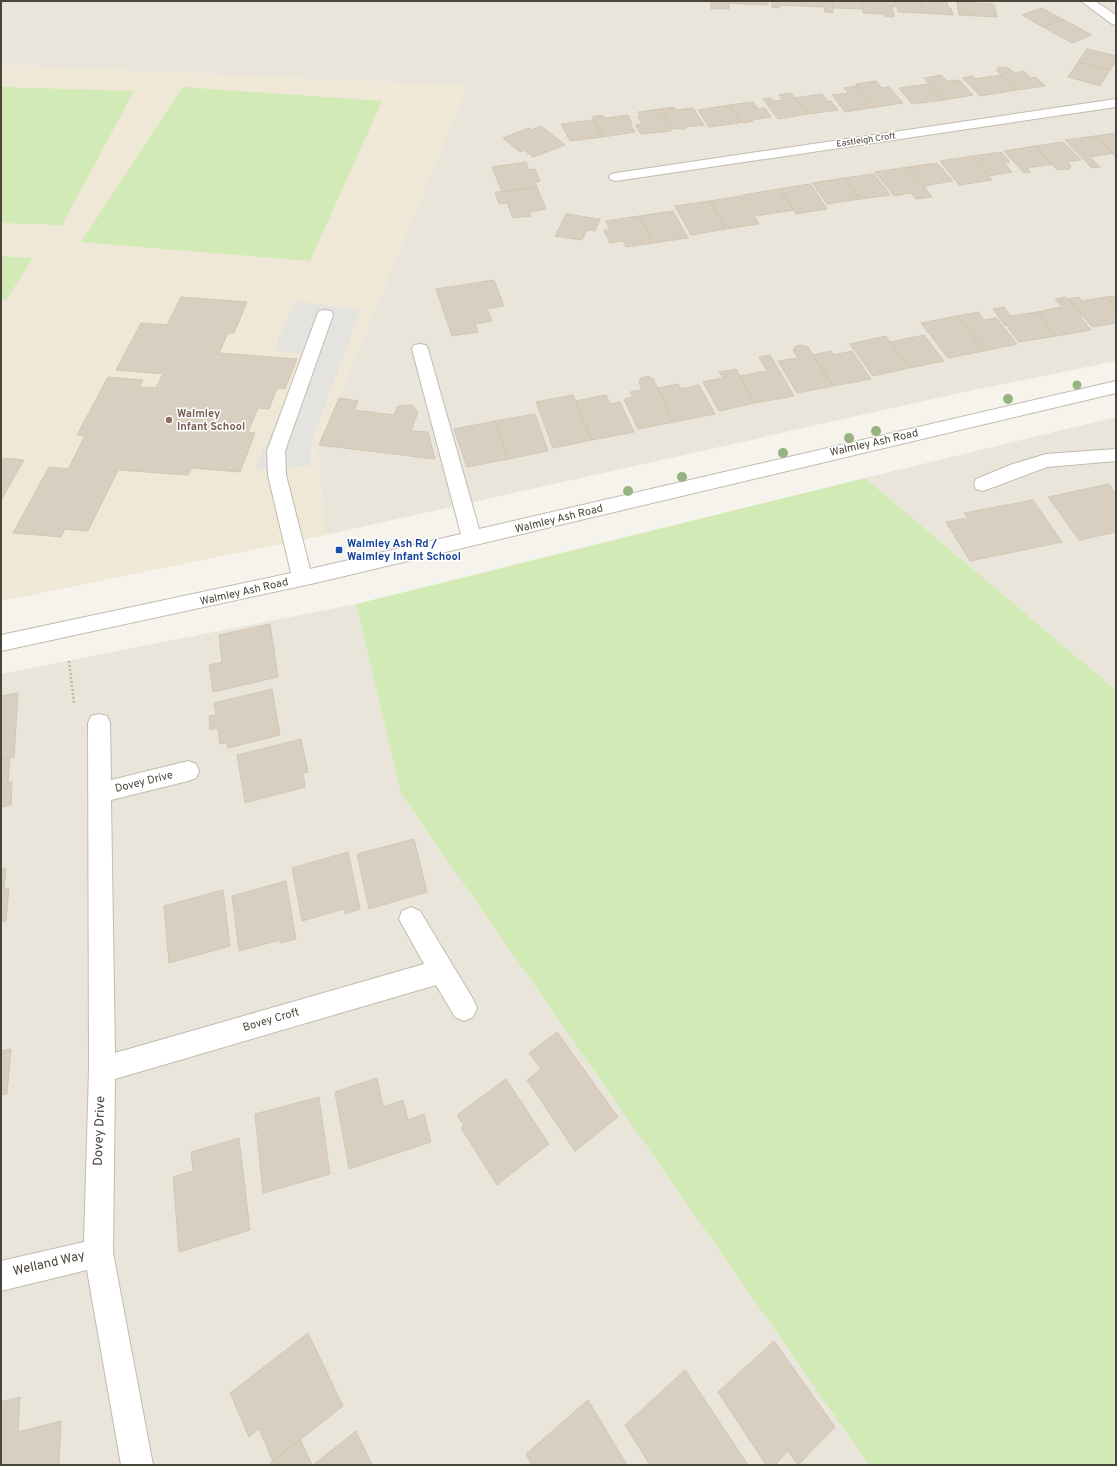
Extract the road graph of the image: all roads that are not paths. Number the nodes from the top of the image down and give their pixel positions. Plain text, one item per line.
1 (1087, 1) edge
2 (1116, 21) edge
3 (1116, 103) edge
4 (616, 177) dead end
5 (325, 315) dead end
6 (420, 349) dead end
7 (1116, 387) edge
8 (1116, 455) edge
9 (983, 484) dead end
10 (472, 539) junction
11 (302, 578) junction
12 (1, 643) edge
13 (98, 723) road end
14 (188, 771) dead end
15 (99, 793) junction
16 (411, 918) dead end
17 (441, 971) junction
18 (464, 1008) dead end
19 (102, 1070) junction
20 (98, 1253) junction
21 (1, 1276) edge
22 (137, 1465) edge

1 - 2 street
3 - 4 street, Eastleigh Croft
5 - 11 street
6 - 10 street
7 - 10 street, Walmley Ash Road
8 - 9 street
10 - 11 street, Walmley Ash Road
11 - 12 street, Walmley Ash Road
13 - 15 street, Dovey Drive
14 - 15 street, Dovey Drive
15 - 19 street, Dovey Drive
16 - 17 street
17 - 18 street
17 - 19 street, Bovey Croft
19 - 20 street, Dovey Drive
20 - 21 street, Welland Way
20 - 22 street, Dovey Drive

